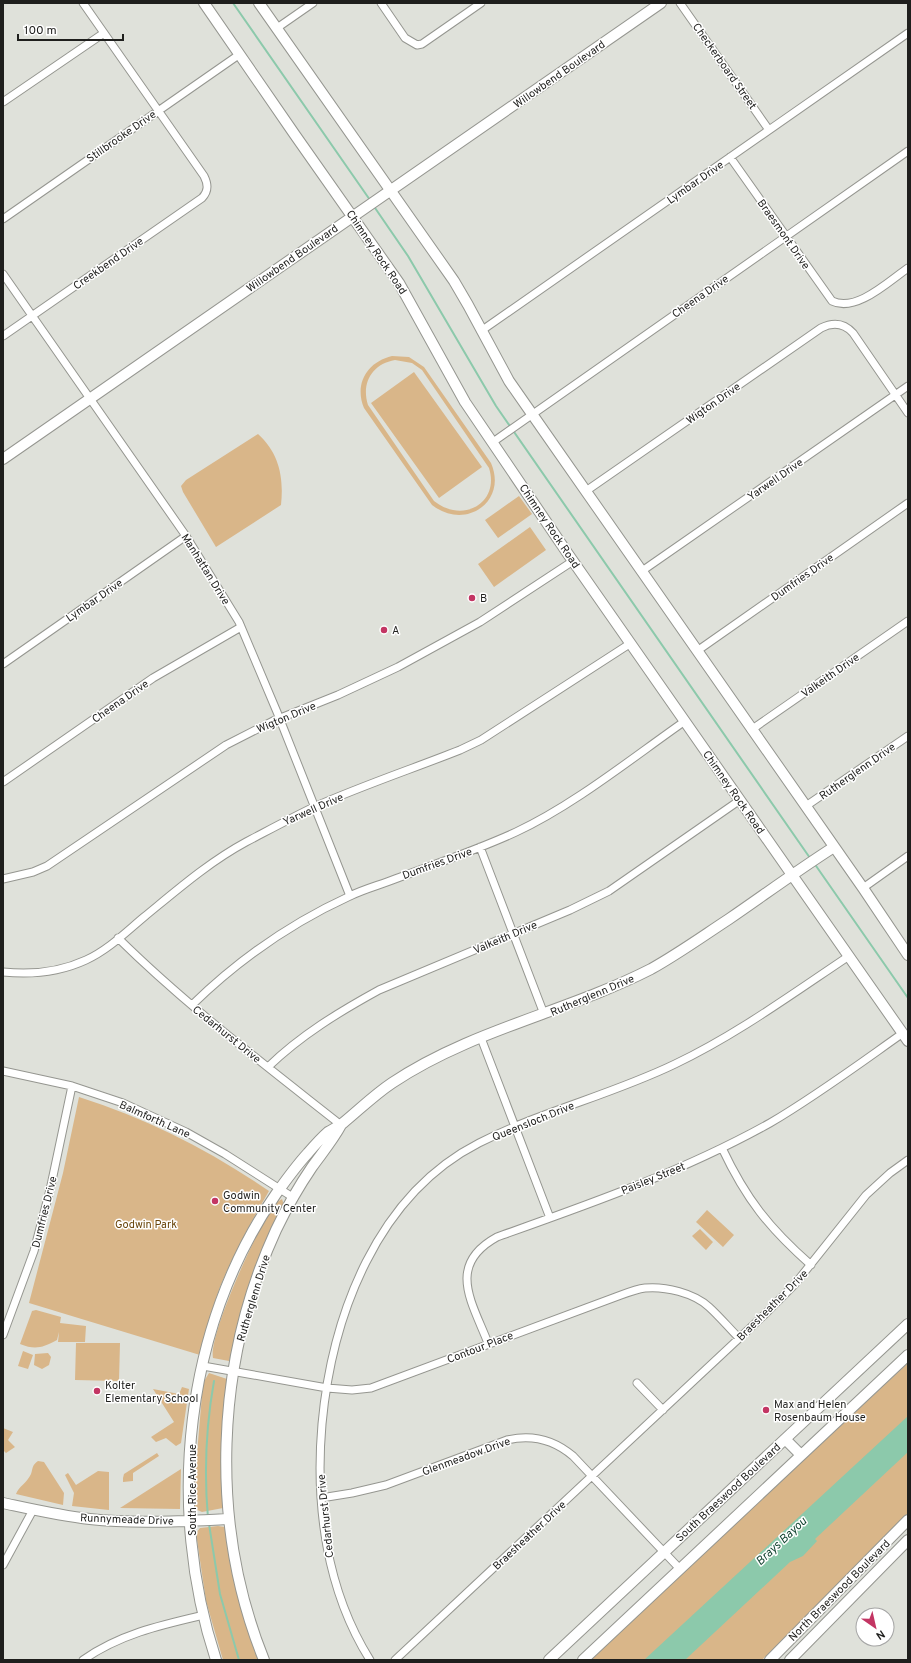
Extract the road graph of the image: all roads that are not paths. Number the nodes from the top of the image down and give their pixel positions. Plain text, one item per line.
1 (83, 3) edge
2 (204, 3) edge
3 (259, 3) edge
4 (313, 3) edge
5 (381, 3) edge
6 (481, 3) edge
7 (661, 3) edge
8 (680, 3) edge
9 (277, 28) junction
10 (104, 33) junction
11 (908, 33) edge
12 (240, 54) junction
13 (3, 102) edge
14 (158, 111) junction
15 (769, 130) junction
16 (908, 151) edge
17 (730, 157) junction
18 (391, 191) junction
19 (353, 216) junction
20 (3, 219) edge
21 (786, 237) junction
22 (908, 268) edge
23 (3, 274) edge
24 (32, 316) junction
25 (481, 331) junction
26 (3, 336) edge
27 (908, 386) edge
28 (896, 395) junction
29 (90, 400) junction
30 (908, 413) edge
31 (532, 414) junction
32 (493, 442) junction
33 (3, 459) edge
34 (586, 491) junction
35 (908, 503) edge
36 (186, 536) junction
37 (573, 561) junction
38 (642, 571) junction
39 (908, 620) edge
40 (241, 627) junction
41 (630, 643) junction
42 (697, 651) junction
43 (3, 664) edge
44 (280, 718) junction
45 (685, 722) junction
46 (751, 730) junction
47 (908, 736) edge
48 (3, 782) edge
49 (740, 800) junction
50 (806, 806) junction
51 (315, 807) junction
52 (480, 847) junction
53 (834, 847) junction
54 (908, 856) edge
55 (792, 875) junction
56 (3, 879) edge
57 (863, 888) junction
58 (350, 896) junction
59 (513, 934) junction
60 (118, 938) junction
61 (908, 955) edge
62 (849, 956) junction
63 (3, 972) edge
64 (192, 1005) junction
65 (544, 1014) junction
66 (905, 1037) edge
67 (481, 1038) junction
68 (268, 1068) junction
69 (3, 1071) edge
70 (72, 1086) junction
71 (341, 1125) junction
72 (515, 1126) junction
73 (722, 1148) junction
74 (908, 1160) edge
75 (280, 1189) junction
76 (294, 1198) junction
77 (550, 1218) junction
78 (811, 1265) junction
79 (906, 1330) edge
80 (3, 1335) edge
81 (739, 1338) junction
82 (488, 1343) junction
83 (908, 1355) edge
84 (203, 1366) junction
85 (233, 1371) junction
86 (636, 1383) dead end
87 (327, 1388) junction
88 (663, 1410) junction
89 (785, 1439) junction
90 (801, 1455) junction
91 (592, 1476) junction
92 (321, 1498) junction
93 (3, 1503) edge
94 (33, 1510) junction
95 (229, 1519) junction
96 (190, 1520) junction
97 (908, 1520) edge
98 (908, 1540) edge
99 (664, 1553) junction
100 (3, 1565) edge
101 (680, 1569) junction
102 (204, 1615) junction
103 (83, 1660) edge
104 (216, 1660) edge
105 (264, 1660) edge
106 (370, 1660) edge
107 (395, 1660) edge
108 (549, 1660) edge
109 (583, 1660) edge
110 (770, 1660) edge
111 (790, 1660) edge

1 - 10 street
2 - 12 main road, Chimney Rock Road
3 - 9 main road
4 - 9 street
5 - 6 street
7 - 18 main road, Willowbend Boulevard
8 - 15 street, Checkerboard Street
9 - 18 main road
10 - 13 street
10 - 14 street
11 - 15 street, Lymbar Drive
12 - 14 street, Stillbrooke Drive
12 - 19 main road, Chimney Rock Road
14 - 20 street, Stillbrooke Drive
14 - 24 street, Creekbend Drive
15 - 17 street, Lymbar Drive
16 - 21 street, Cheena Drive
17 - 21 street, Braesmont Drive
17 - 25 street, Lymbar Drive
18 - 19 main road, Willowbend Boulevard
18 - 25 main road
19 - 29 main road, Willowbend Boulevard
19 - 32 main road, Chimney Rock Road
21 - 22 street, Braesmont Drive
21 - 31 street, Cheena Drive
23 - 24 street, Manhattan Drive
24 - 26 street, Creekbend Drive
24 - 29 street, Manhattan Drive
25 - 31 main road
27 - 28 street, Yarwell Drive
28 - 30 street
28 - 34 street, Wigton Drive
28 - 38 street, Yarwell Drive
29 - 33 main road, Willowbend Boulevard
29 - 36 street, Manhattan Drive
31 - 32 street, Cheena Drive
31 - 34 main road
32 - 37 main road, Chimney Rock Road
34 - 38 main road
35 - 42 street, Dumfries Drive
36 - 40 street, Manhattan Drive
36 - 43 street, Lymbar Drive
37 - 41 main road, Chimney Rock Road
37 - 44 street, Wigton Drive
38 - 42 main road
39 - 46 street, Valkeith Drive
40 - 44 street, Manhattan Drive
40 - 48 street, Cheena Drive
41 - 45 main road, Chimney Rock Road
41 - 51 street, Yarwell Drive
42 - 46 main road
44 - 51 street, Manhattan Drive
44 - 56 street, Wigton Drive
45 - 49 main road, Chimney Rock Road
45 - 52 street, Dumfries Drive
46 - 50 main road
47 - 50 street, Rutherglenn Drive
49 - 55 main road, Chimney Rock Road
49 - 59 street, Valkeith Drive
50 - 53 main road
51 - 58 street, Manhattan Drive
51 - 60 street, Yarwell Drive
52 - 58 street, Dumfries Drive
52 - 59 street
53 - 55 main road, Rutherglenn Drive
53 - 57 main road
54 - 57 street
55 - 62 main road, Chimney Rock Road
55 - 65 main road, Rutherglenn Drive
57 - 61 main road
58 - 64 street, Dumfries Drive
59 - 65 street
59 - 68 street, Valkeith Drive
60 - 63 street, Yarwell Drive
60 - 64 street, Cedarhurst Drive
62 - 66 main road, Chimney Rock Road
62 - 72 street, Queensloch Drive
64 - 68 street, Cedarhurst Drive
65 - 67 main road, Rutherglenn Drive
66 - 73 street, Paisley Street
67 - 71 main road, Rutherglenn Drive
67 - 72 street
68 - 71 street, Cedarhurst Drive
69 - 70 street, Balmforth Lane
70 - 75 street, Balmforth Lane
70 - 80 street, Dumfries Drive
71 - 75 main road, Rutherglenn Drive
71 - 76 main road, Rutherglenn Drive
72 - 77 street
72 - 87 street, Queensloch Drive
73 - 77 street, Paisley Street
73 - 78 street
74 - 78 street, Braesheather Drive
75 - 76 street, Balmforth Lane
75 - 84 main road, Rutherglenn Drive
76 - 85 main road, Rutherglenn Drive
77 - 82 street, Paisley Street
78 - 81 street, Braesheather Drive
79 - 89 main road, South Braeswood Boulevard
81 - 82 street, Contour Place
81 - 88 street, Braesheather Drive
82 - 87 street, Contour Place
83 - 90 main road, South Braeswood Boulevard
84 - 85 street, Contour Place
84 - 96 main road, South Rice Avenue
85 - 87 street, Contour Place
85 - 95 main road
86 - 88 street
87 - 92 street, Cedarhurst Drive
88 - 91 street, Braesheather Drive
89 - 90 main road
89 - 99 main road, South Braeswood Boulevard
90 - 101 main road, South Braeswood Boulevard
91 - 92 street, Glenmeadow Drive
91 - 99 street, Glenmeadow Drive
91 - 107 street, Braesheather Drive
92 - 106 street, Cedarhurst Drive
93 - 94 main road, Runnymeade Drive
94 - 96 main road, Runnymeade Drive
94 - 100 street
95 - 96 main road, Runnymeade Drive
95 - 105 main road
96 - 102 main road, South Rice Avenue
97 - 110 main road, North Braeswood Boulevard
98 - 111 main road, North Braeswood Boulevard
99 - 101 street, Glenmeadow Drive
99 - 108 main road, South Braeswood Boulevard
101 - 109 main road, South Braeswood Boulevard
102 - 103 street
102 - 104 main road, South Rice Avenue

